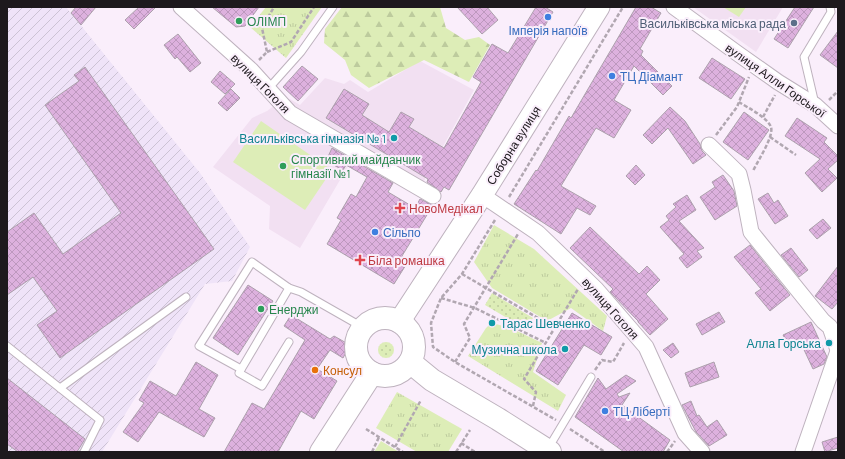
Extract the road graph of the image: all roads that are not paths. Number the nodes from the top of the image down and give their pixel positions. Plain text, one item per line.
1 (181, 7) edge
2 (333, 7) edge
3 (599, 7) edge
4 (674, 7) edge
5 (830, 7) edge
6 (268, 89) junction
7 (815, 105) junction
8 (833, 118) edge
9 (838, 126) edge
10 (708, 145) road end
11 (482, 195) junction
12 (433, 196) dead end
13 (289, 288) junction
14 (186, 297) dead end
15 (400, 322) junction
16 (834, 324) edge
17 (362, 330) junction
18 (289, 342) dead end
19 (7, 346) edge
20 (838, 350) edge
21 (410, 362) junction
22 (241, 369) junction
23 (372, 373) junction
24 (591, 377) dead end
25 (60, 388) junction
26 (548, 451) edge
27 (84, 452) edge
28 (321, 452) edge
29 (702, 452) edge
30 (804, 452) edge

1 - 6 street, вулиця Гоголя
2 - 6 lane
3 - 11 main road, Соборна вулиця
4 - 7 street, вулиця Алли Горської
5 - 7 lane
6 - 12 street, вулиця Гоголя
7 - 8 street, вулиця Алли Горської
8 - 9 street, вулиця Алли Горської
10 - 16 street
11 - 15 main road, Соборна вулиця
11 - 29 street, вулиця Гоголя
13 - 17 lane
13 - 22 lane
13 - 22 lane
14 - 25 lane
15 - 17 main road
15 - 21 main road
16 - 20 street
17 - 23 main road
18 - 22 lane
19 - 25 lane
20 - 30 street
21 - 23 main road
21 - 26 main road
23 - 28 main road
24 - 26 lane
25 - 27 lane

